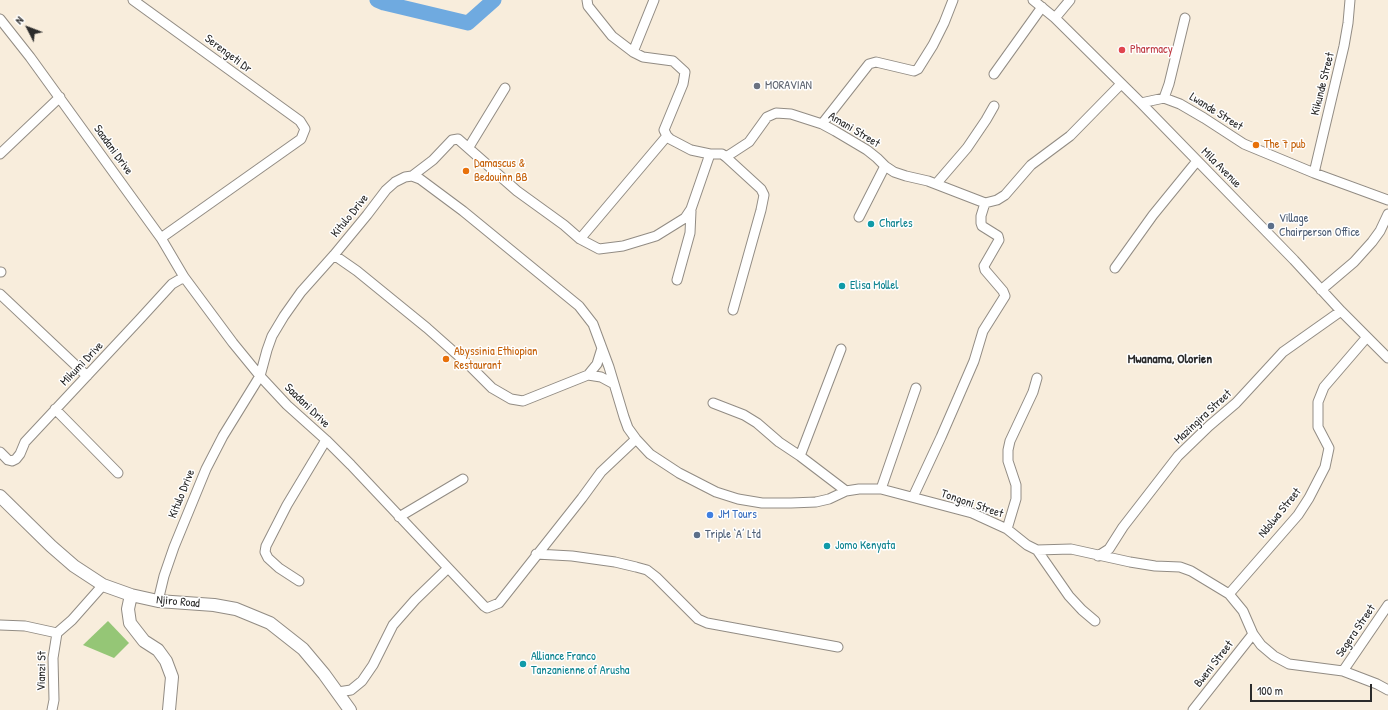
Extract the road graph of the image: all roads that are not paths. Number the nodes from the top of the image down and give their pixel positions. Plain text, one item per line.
1 (133, 0) edge
2 (587, 0) edge
3 (654, 0) edge
4 (953, 0) edge
5 (1033, 0) edge
6 (1070, 0) edge
7 (1350, 0) edge
8 (1042, 7) junction
9 (1055, 18) junction
10 (1185, 18) dead end
11 (0, 19) edge
12 (633, 52) junction
13 (994, 74) dead end
14 (1121, 84) junction
15 (504, 88) dead end
16 (60, 97) junction
17 (1164, 98) junction
18 (1141, 103) junction
19 (994, 106) dead end
20 (822, 124) junction
21 (667, 136) junction
22 (469, 147) junction
23 (0, 154) edge
24 (710, 154) junction
25 (726, 157) junction
26 (1197, 161) junction
27 (884, 166) junction
28 (1314, 173) junction
29 (412, 176) junction
30 (936, 184) junction
31 (1388, 200) edge
32 (985, 203) junction
33 (691, 209) junction
34 (1388, 214) edge
35 (860, 218) dead end
36 (161, 238) junction
37 (580, 239) junction
38 (334, 255) junction
39 (1115, 268) dead end
40 (184, 277) junction
41 (677, 280) dead end
42 (1322, 290) junction
43 (0, 294) edge
44 (733, 310) dead end
45 (1341, 311) junction
46 (1367, 337) junction
47 (602, 348) junction
48 (841, 349) dead end
49 (1388, 358) edge
50 (588, 375) junction
51 (86, 376) junction
52 (260, 376) junction
53 (1037, 378) dead end
54 (614, 384) junction
55 (916, 388) dead end
56 (713, 403) dead end
57 (55, 409) junction
58 (636, 439) junction
59 (326, 440) junction
60 (0, 452) edge
61 (800, 456) junction
62 (118, 473) dead end
63 (463, 479) dead end
64 (881, 489) junction
65 (846, 491) junction
66 (0, 496) edge
67 (913, 497) junction
68 (399, 517) junction
69 (1007, 529) junction
70 (1037, 550) junction
71 (536, 554) junction
72 (1098, 556) junction
73 (447, 568) junction
74 (299, 581) dead end
75 (103, 585) junction
76 (1228, 594) junction
77 (131, 595) junction
78 (158, 601) junction
79 (1388, 605) edge
80 (1095, 621) dead end
81 (0, 625) edge
82 (57, 633) junction
83 (1253, 634) junction
84 (838, 648) dead end
85 (1343, 671) junction
86 (1388, 690) edge
87 (338, 692) junction
88 (52, 710) edge
89 (170, 710) edge
90 (350, 710) edge
91 (1193, 710) edge

1 - 36 street, Serengeti Dr
2 - 12 street
3 - 12 street
4 - 20 street
5 - 8 street, Mila Avenue
6 - 9 street
7 - 28 street, Kikunde Street
8 - 9 street, Mila Avenue
8 - 13 street
9 - 14 street, Mila Avenue
10 - 17 street
11 - 16 street, Saadani Drive
12 - 21 street
14 - 18 street, Mila Avenue
14 - 32 street
15 - 22 street
16 - 23 street
16 - 36 street, Saadani Drive
17 - 18 street
17 - 28 street, Lwande Street
18 - 26 street, Mila Avenue
19 - 30 street
20 - 25 street, Amani Street
20 - 27 street, Amani Street
21 - 24 street
21 - 37 street
22 - 29 street, Kitulo Drive
22 - 37 street
24 - 25 street
24 - 33 street
25 - 44 street
26 - 39 street
26 - 42 street, Mila Avenue
27 - 30 street, Amani Street
27 - 35 street
28 - 31 street, Lwande Street
29 - 38 street, Kitulo Drive
29 - 47 street
30 - 32 street, Amani Street
32 - 67 street
33 - 37 street
33 - 41 street
34 - 42 street
36 - 40 street, Saadani Drive
38 - 50 street
38 - 52 street, Kitulo Drive
40 - 51 street, Mikumi Drive
40 - 52 street, Saadani Drive
42 - 45 street, Mila Avenue
43 - 51 street
45 - 46 street, Mila Avenue
45 - 72 street, Mazingira Street
46 - 49 street, Mila Avenue
46 - 76 street, Ndolwa Street
47 - 50 street
47 - 54 street
48 - 61 street
50 - 54 street
51 - 57 street, Mikumi Drive
52 - 59 street, Saadani Drive
52 - 78 street, Kitulo Drive
53 - 69 street
54 - 58 street
55 - 64 street
56 - 61 street
57 - 60 street, Mikumi Drive
57 - 62 street
58 - 65 street, Tongoni Street
58 - 71 street, Saadani Drive
59 - 68 street, Saadani Drive
59 - 74 street
61 - 65 street
63 - 68 street
64 - 65 street, Tongoni Street
64 - 67 street, Tongoni Street
66 - 75 street, Njiro Road
67 - 69 street, Tongoni Street
68 - 73 street, Saadani Drive
69 - 70 street, Tongoni Street
70 - 72 street
70 - 80 street
71 - 73 street, Saadani Drive
71 - 84 street
72 - 76 street
73 - 87 street
75 - 77 street, Njiro Road
75 - 82 street
76 - 83 street
77 - 78 street, Njiro Road
77 - 89 street
78 - 87 street, Njiro Road
79 - 85 street, Segera Street
81 - 82 street
82 - 88 street, Vianzi St
83 - 85 street
83 - 91 street, Bweni Street
85 - 86 street
87 - 90 street, Njiro Road

